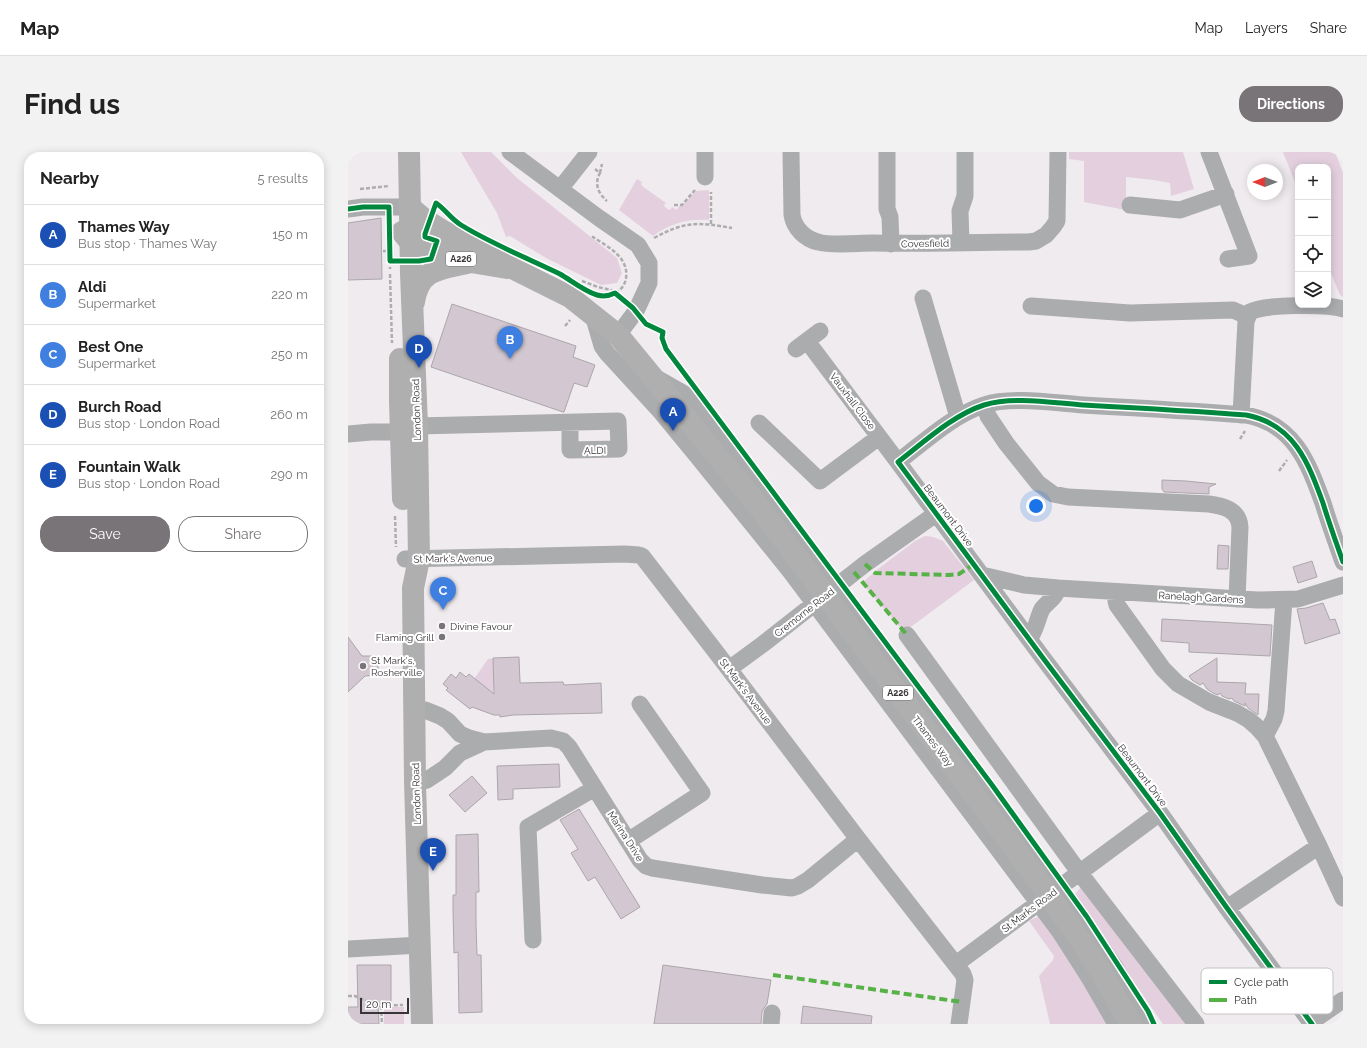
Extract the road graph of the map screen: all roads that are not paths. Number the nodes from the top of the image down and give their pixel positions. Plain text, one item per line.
1 (396, 152) edge
2 (409, 152) edge
3 (510, 152) edge
4 (705, 152) edge
5 (791, 152) edge
6 (887, 152) edge
7 (965, 152) edge
8 (1058, 152) edge
9 (1209, 152) edge
10 (586, 156) edge
11 (704, 185) road end
12 (560, 189) junction
13 (1226, 194) junction
14 (1130, 205) dead end
15 (348, 209) edge
16 (396, 234) junction
17 (961, 242) junction
18 (891, 244) junction
19 (1228, 258) dead end
20 (470, 262) junction
21 (514, 269) junction
22 (923, 298) dead end
23 (1031, 306) dead end
24 (1343, 309) edge
25 (413, 311) junction
26 (593, 315) junction
27 (1247, 316) junction
28 (618, 335) junction
29 (808, 340) dead end
30 (649, 373) junction
31 (984, 405) junction
32 (1241, 414) junction
33 (958, 417) junction
34 (570, 423) dead end
35 (759, 423) dead end
36 (411, 430) junction
37 (348, 434) edge
38 (879, 437) junction
39 (898, 462) junction
40 (937, 513) junction
41 (412, 559) junction
42 (1343, 562) edge
43 (982, 575) junction
44 (1343, 586) edge
45 (1058, 588) junction
46 (1116, 592) junction
47 (1237, 599) junction
48 (1284, 600) junction
49 (907, 635) dead end
50 (1029, 639) junction
51 (729, 668) junction
52 (640, 704) dead end
53 (415, 709) junction
54 (1265, 736) junction
55 (484, 742) junction
56 (415, 782) junction
57 (595, 788) junction
58 (1160, 813) junction
59 (858, 839) junction
60 (628, 841) junction
61 (1319, 846) junction
62 (1079, 872) junction
63 (1343, 898) edge
64 (1227, 908) junction
65 (533, 940) dead end
66 (420, 945) junction
67 (348, 949) edge
68 (956, 964) junction
69 (1271, 968) edge
70 (1343, 1000) edge
71 (1333, 1007) edge
72 (1304, 1014) edge
73 (1324, 1014) edge
74 (1311, 1023) edge
75 (422, 1024) edge
76 (959, 1024) edge
77 (1116, 1024) edge
78 (1132, 1024) edge
79 (1147, 1024) edge
80 (1196, 1024) edge

1 - 16 main road, London Road
2 - 16 main road, London Road
3 - 12 street
4 - 11 street
5 - 18 street, Covesfield
6 - 18 street
7 - 17 street
8 - 17 street, Covesfield
9 - 13 street
10 - 12 street
12 - 28 street
13 - 14 street
13 - 19 street
15 - 16 street
16 - 20 main road, Thames Way / A226
16 - 21 main road, Thames Way / A226
16 - 25 main road, London Road
16 - 36 main road, London Road
17 - 18 street, Covesfield
20 - 21 main road, Thames Way / A226
20 - 25 main road, A226
21 - 26 main road, Thames Way / A226
22 - 33 street
23 - 27 street
24 - 27 street
25 - 36 main road, London Road
26 - 28 main road, Thames Way / A226
26 - 77 street
27 - 32 street
28 - 30 main road, Thames Way / A226
29 - 38 street, Vauxhall Close
30 - 78 main road, Thames Way / A226
30 - 79 street
31 - 32 street
31 - 33 street
31 - 47 street
32 - 42 street
33 - 39 street
34 - 36 street
35 - 38 street
36 - 37 street
36 - 41 main road, London Road
38 - 39 street, Vauxhall Close
39 - 40 street, Beaumont Drive
40 - 43 street, Beaumont Drive
40 - 51 street, Cremorne Road
41 - 51 street, St Mark's Avenue
41 - 53 main road, London Road
43 - 45 street, Ranelagh Gardens
43 - 50 street, Beaumont Drive
44 - 48 street, Ranelagh Gardens
45 - 46 street, Ranelagh Gardens
45 - 50 street
46 - 47 street, Ranelagh Gardens
46 - 54 street
47 - 48 street, Ranelagh Gardens
48 - 54 street
49 - 62 street
50 - 58 street, Beaumont Drive
51 - 59 street, St Mark's Avenue
52 - 60 street
53 - 55 street, Marina Drive
53 - 56 main road, London Road
54 - 61 street
55 - 56 street, Marina Drive
55 - 57 street, Marina Drive
56 - 66 main road, London Road
57 - 60 street, Marina Drive
57 - 65 street
58 - 62 street, St Marks Road
58 - 64 street, Beaumont Drive
59 - 60 street, Marina Drive
59 - 68 street, St Mark's Avenue
61 - 63 street
61 - 64 street
62 - 68 street, St Marks Road
62 - 80 street
64 - 69 street, Beaumont Drive
66 - 67 street
66 - 75 main road, London Road
68 - 76 street, St Mark's Avenue
70 - 71 street
72 - 74 street, Beaumont Drive
73 - 74 street

